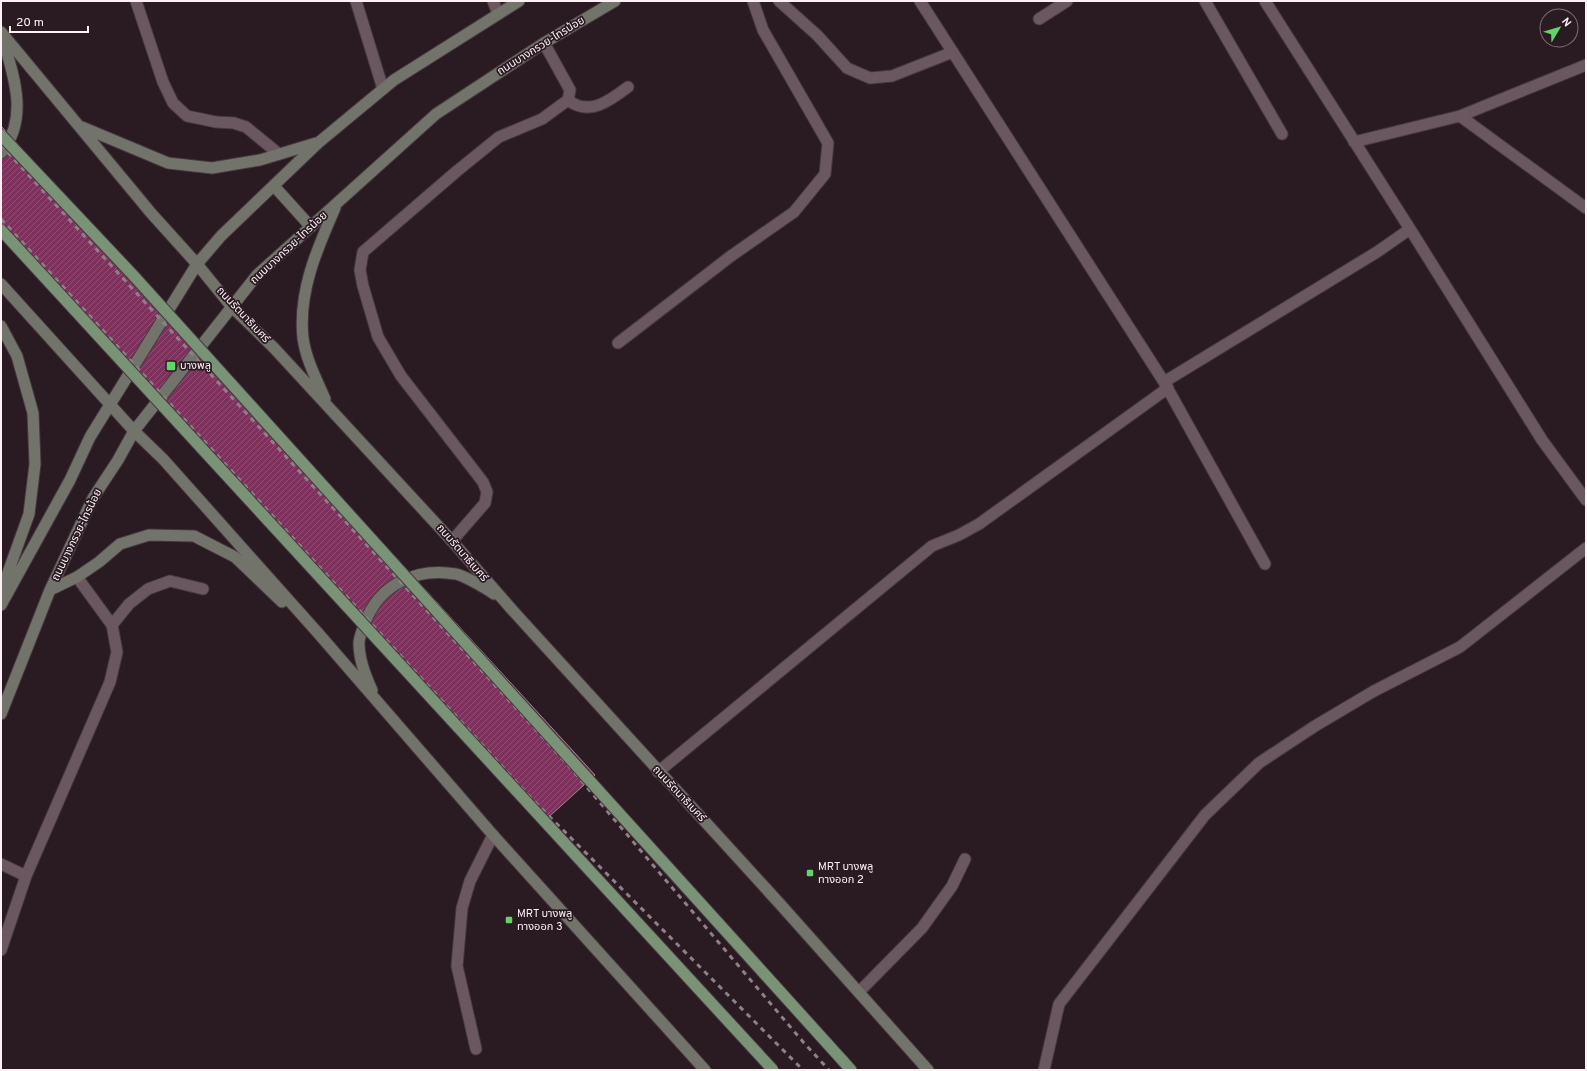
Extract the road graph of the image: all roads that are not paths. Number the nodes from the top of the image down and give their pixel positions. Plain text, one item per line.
1 (136, 1) edge
2 (356, 1) edge
3 (493, 1) edge
4 (519, 1) edge
5 (615, 1) edge
6 (753, 1) edge
7 (779, 1) edge
8 (920, 1) edge
9 (1067, 1) edge
10 (1205, 1) edge
11 (1265, 1) edge
12 (498, 14) junction
13 (1039, 19) dead end
14 (1, 33) edge
15 (544, 43) junction
16 (954, 52) junction
17 (1586, 65) edge
18 (628, 87) dead end
19 (383, 89) junction
20 (568, 100) junction
21 (1460, 116) junction
22 (80, 126) junction
23 (1, 134) edge
24 (1282, 134) dead end
25 (1354, 142) junction
26 (318, 143) junction
27 (1, 153) edge
28 (279, 154) junction
29 (274, 186) junction
30 (337, 204) junction
31 (1586, 208) edge
32 (311, 227) junction
33 (1410, 229) junction
34 (1, 230) edge
35 (197, 264) junction
36 (1, 284) edge
37 (231, 306) junction
38 (1, 326) edge
39 (618, 343) dead end
40 (1166, 385) junction
41 (110, 403) junction
42 (329, 409) junction
43 (134, 431) junction
44 (1586, 500) edge
45 (452, 540) junction
46 (1586, 548) edge
47 (1265, 564) dead end
48 (77, 577) junction
49 (203, 589) dead end
50 (50, 590) junction
51 (1, 592) edge
52 (1, 605) edge
53 (515, 613) junction
54 (112, 625) junction
55 (318, 633) junction
56 (387, 712) junction
57 (1, 714) edge
58 (658, 772) junction
59 (493, 835) junction
60 (965, 859) dead end
61 (1, 864) edge
62 (26, 876) junction
63 (1, 950) edge
64 (859, 992) junction
65 (476, 1049) dead end
66 (705, 1070) edge
67 (773, 1070) edge
68 (851, 1070) edge
69 (928, 1070) edge
70 (1045, 1070) edge

1 - 28 street
2 - 19 street
3 - 12 street
4 - 12 main road
5 - 15 main road, ถนนบางกรวย-ไทรน้อย
6 - 39 street
7 - 16 street
8 - 16 street
9 - 13 street
10 - 24 street
11 - 25 street
12 - 19 main road
14 - 22 main road, ถนนรัตนาธิเบศร์
14 - 27 main road
15 - 20 street
15 - 30 main road, ถนนบางกรวย-ไทรน้อย
16 - 40 street
17 - 21 street
18 - 20 street
19 - 26 main road
20 - 45 street
21 - 25 street
21 - 31 street
22 - 28 main road
22 - 35 main road, ถนนรัตนาธิเบศร์
23 - 68 main road, bridge
25 - 33 street
26 - 28 main road
26 - 29 main road
29 - 32 main road
29 - 35 main road
30 - 32 main road, ถนนบางกรวย-ไทรน้อย
30 - 42 main road
32 - 37 main road, ถนนบางกรวย-ไทรน้อย
33 - 40 street
33 - 44 street
34 - 67 main road, bridge
35 - 37 main road, ถนนรัตนาธิเบศร์
35 - 41 main road
36 - 41 main road
37 - 42 main road, ถนนรัตนาธิเบศร์
37 - 43 main road, ถนนบางกรวย-ไทรน้อย
38 - 51 main road
40 - 47 street
40 - 58 street
41 - 43 main road
41 - 52 main road
42 - 45 main road, ถนนรัตนาธิเบศร์
43 - 50 main road, ถนนบางกรวย-ไทรน้อย
43 - 55 main road
45 - 53 main road, ถนนรัตนาธิเบศร์
46 - 70 street
48 - 50 main road
48 - 54 street
48 - 55 main road
49 - 54 street
50 - 57 main road, ถนนบางกรวย-ไทรน้อย
53 - 56 main road
53 - 58 main road, ถนนรัตนาธิเบศร์
54 - 62 street
55 - 56 main road
56 - 59 main road
58 - 64 main road, ถนนรัตนาธิเบศร์
59 - 65 street
59 - 66 main road
60 - 64 street
61 - 62 street
62 - 63 street
64 - 69 main road, ถนนรัตนาธิเบศร์

